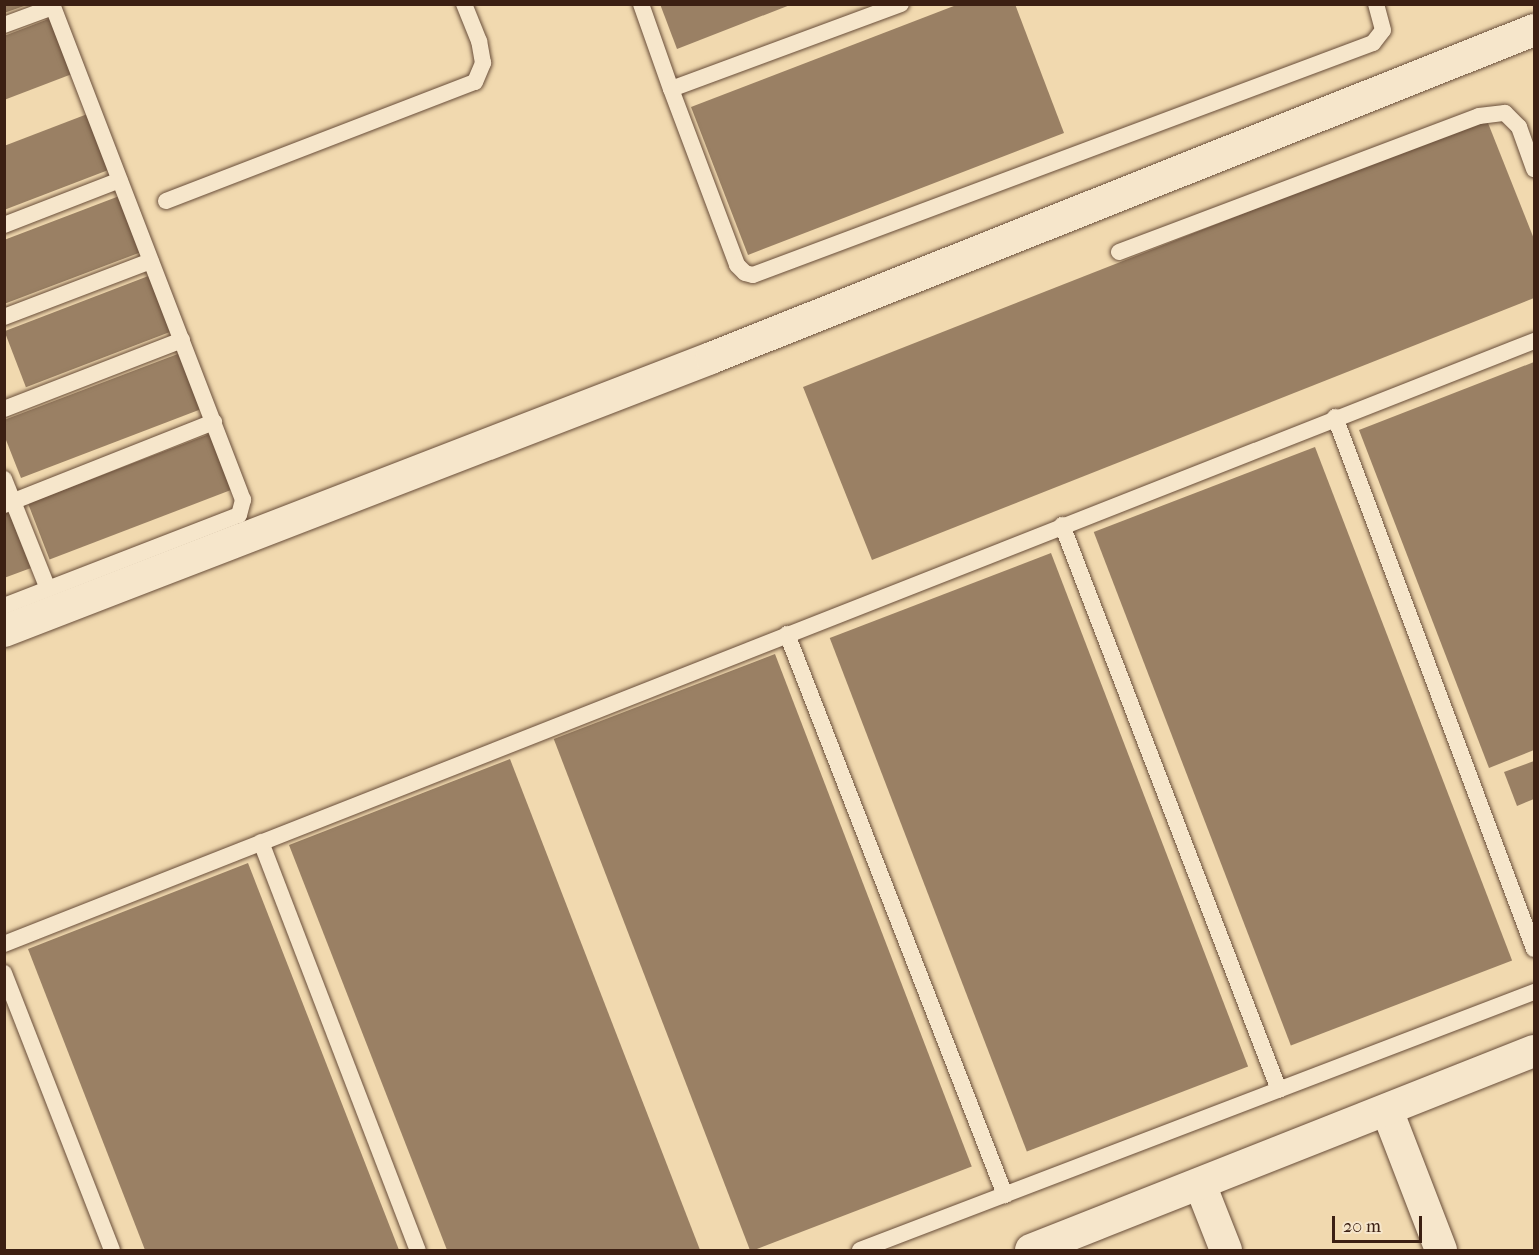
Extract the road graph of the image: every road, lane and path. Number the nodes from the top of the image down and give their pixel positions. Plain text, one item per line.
1 (464, 4) edge
2 (640, 4) edge
3 (901, 4) edge
4 (1377, 4) edge
5 (52, 6) edge
6 (4, 25) edge
7 (1534, 30) edge
8 (671, 88) junction
9 (1534, 169) edge
10 (120, 180) junction
11 (165, 201) dead end
12 (4, 225) edge
13 (1119, 252) dead end
14 (151, 261) junction
15 (4, 317) edge
16 (182, 340) junction
17 (1534, 341) edge
18 (4, 409) edge
19 (1335, 417) junction
20 (214, 422) junction
21 (4, 479) edge
22 (9, 503) edge
23 (1062, 525) junction
24 (48, 589) junction
25 (4, 606) edge
26 (4, 631) edge
27 (788, 634) junction
28 (261, 842) junction
29 (4, 944) edge
30 (1534, 950) edge
31 (4, 973) edge
32 (1534, 992) edge
33 (1534, 1051) edge
34 (1279, 1090) junction
35 (1387, 1110) junction
36 (1200, 1184) junction
37 (1005, 1195) junction
38 (112, 1251) edge
39 (418, 1251) edge
40 (860, 1251) edge
41 (1031, 1251) edge
42 (1226, 1251) edge
43 (1441, 1251) edge

1 - 11 lane
2 - 8 lane
3 - 8 lane
4 - 8 lane
5 - 6 lane
5 - 10 lane
7 - 26 street
9 - 13 lane
10 - 12 lane
10 - 14 lane
14 - 15 lane
14 - 16 lane
16 - 18 lane
16 - 20 lane
17 - 19 lane
19 - 23 lane
19 - 30 lane
20 - 22 lane
20 - 24 lane
21 - 22 lane
22 - 24 lane
23 - 27 lane
23 - 34 lane
24 - 25 lane
27 - 28 lane
27 - 37 lane
28 - 29 lane
28 - 39 lane
31 - 38 lane
32 - 34 lane
33 - 35 street
34 - 37 lane
35 - 36 street
35 - 43 street
36 - 41 street
36 - 42 street
37 - 40 lane

